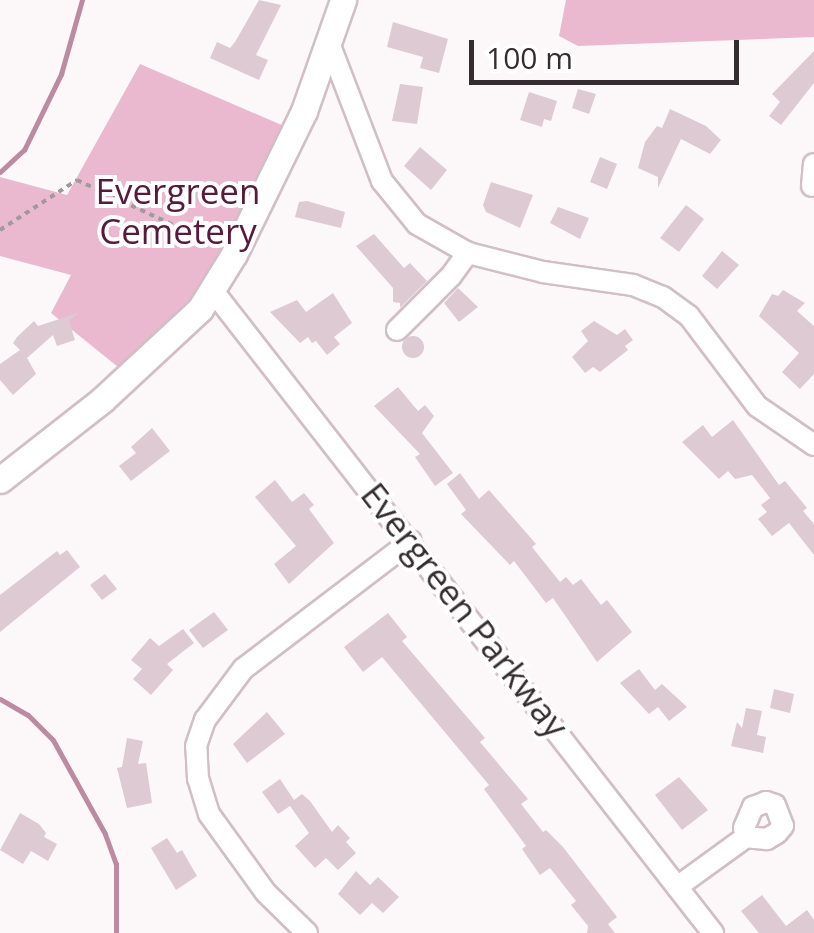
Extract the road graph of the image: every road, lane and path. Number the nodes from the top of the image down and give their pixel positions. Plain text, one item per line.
1 (344, 0) edge
2 (329, 43) junction
3 (814, 164) edge
4 (812, 186) edge
5 (0, 230) edge
6 (468, 253) junction
7 (234, 254) junction
8 (213, 290) junction
9 (397, 330) dead end
10 (814, 444) edge
11 (0, 480) edge
12 (411, 542) junction
13 (746, 837) dead end
14 (677, 887) junction
15 (306, 933) edge
16 (713, 933) edge

1 - 2 main road
2 - 6 street
2 - 7 main road
3 - 4 street
5 - 7 path
6 - 9 street
6 - 10 street
7 - 8 main road
8 - 11 main road
8 - 12 street, Evergreen Parkway
12 - 14 street, Evergreen Parkway
12 - 15 street
13 - 14 street
14 - 16 street, Evergreen Parkway

